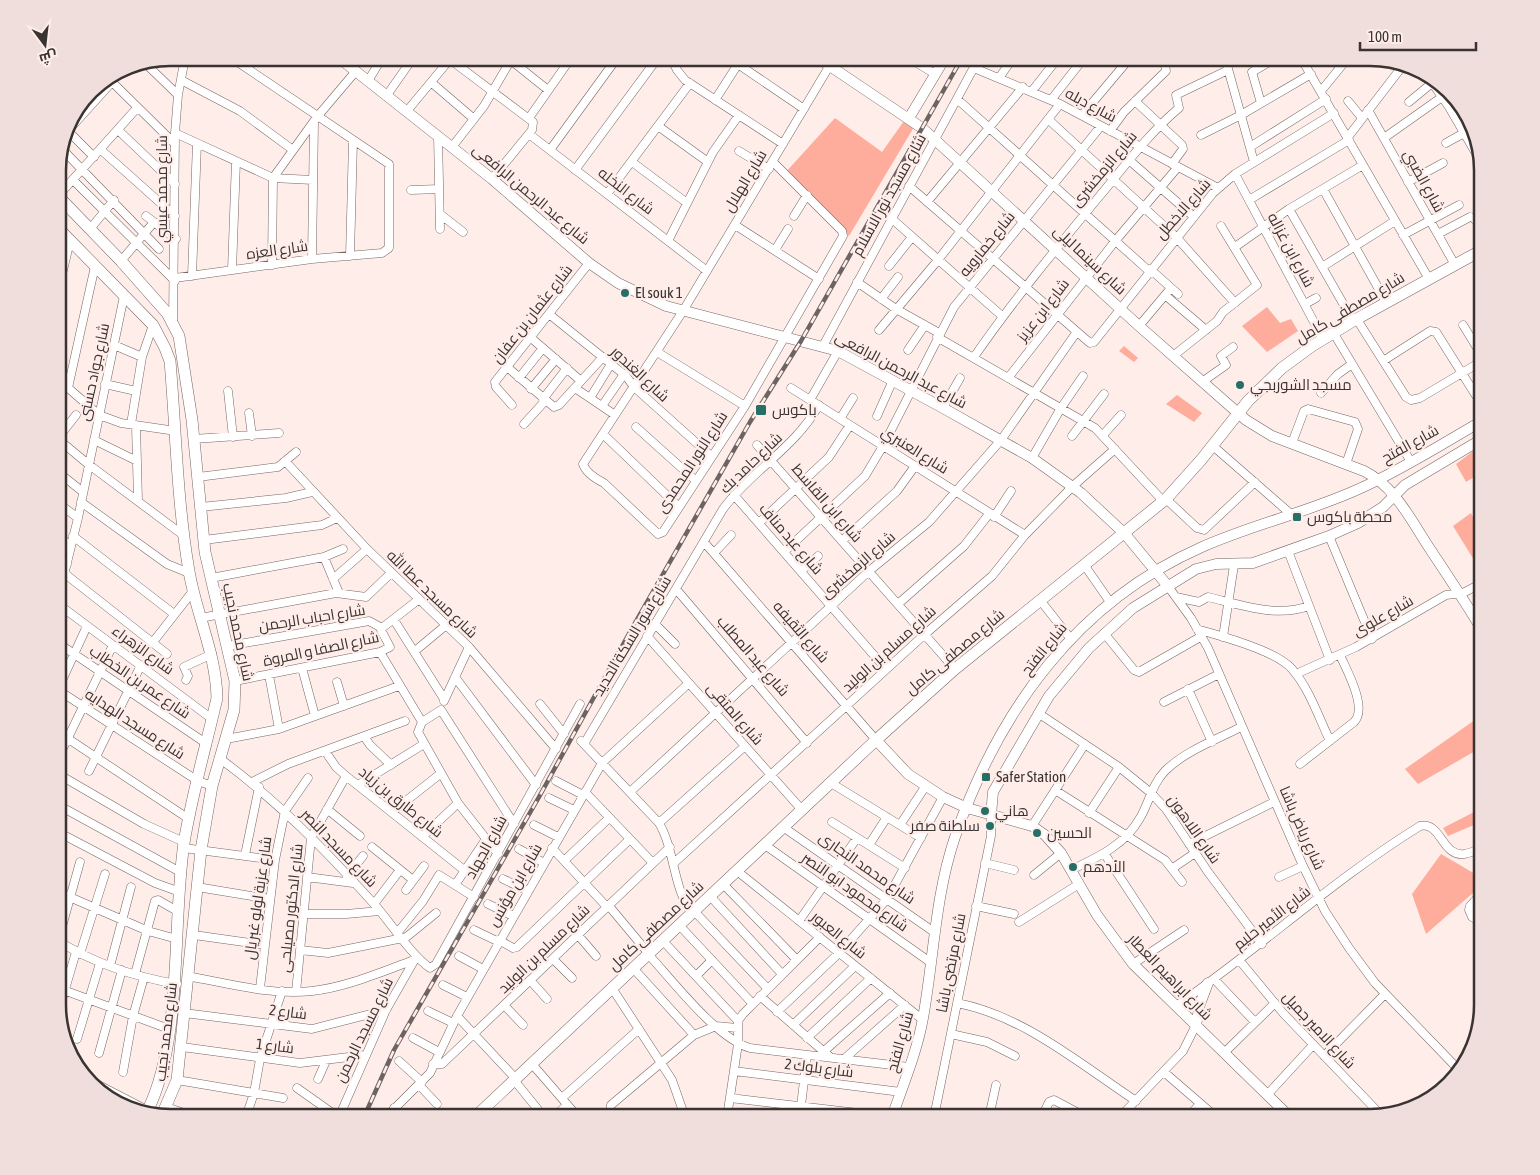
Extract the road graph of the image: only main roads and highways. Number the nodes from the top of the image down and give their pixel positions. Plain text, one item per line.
1 (66, 204) edge
2 (66, 237) edge
3 (1474, 258) edge
4 (192, 420) junction
5 (175, 426) junction
6 (198, 479) junction
7 (179, 484) junction
8 (147, 1106) edge
9 (165, 1109) edge
10 (484, 1109) edge

1 - 4 main road, شارع محمد نجيب
2 - 5 main road, شارع محمد نجيب
3 - 10 main road, شارع مصطفى كامل
4 - 5 main road
4 - 6 main road, شارع محمد نجيب
5 - 7 main road, شارع محمد نجيب
6 - 7 main road
6 - 9 main road, شارع محمد نجيب
7 - 8 main road, شارع محمد نجيب

